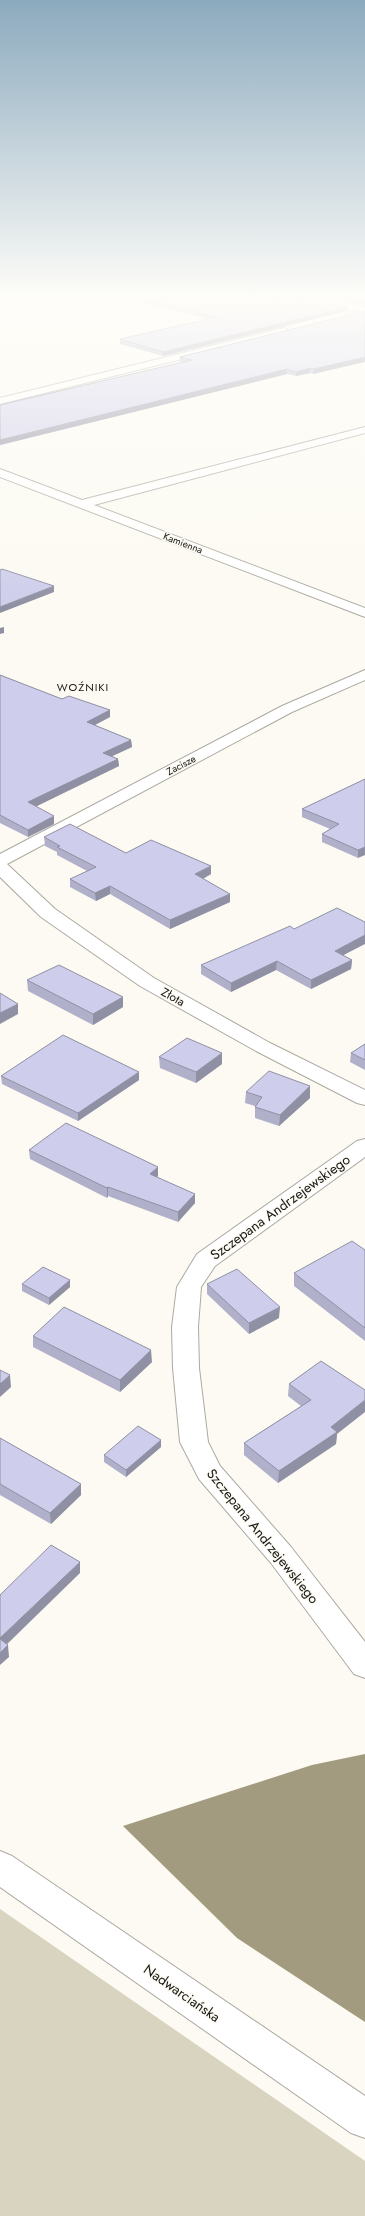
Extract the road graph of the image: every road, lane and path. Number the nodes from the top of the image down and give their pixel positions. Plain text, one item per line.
1 (365, 430) edge
2 (0, 473) edge
3 (82, 504) junction
4 (365, 613) edge
5 (365, 674) edge
6 (0, 861) edge
7 (0, 867) edge
8 (365, 1098) edge
9 (365, 1146) edge
10 (365, 1665) edge
11 (0, 1868) edge
12 (365, 2120) edge

1 - 3 street
2 - 3 street, Kamienna
3 - 4 street, Kamienna
5 - 6 street, Zacisze
7 - 8 street, Złota
9 - 10 street, Szczepana Andrzejewskiego
11 - 12 street, Nadwarciańska

